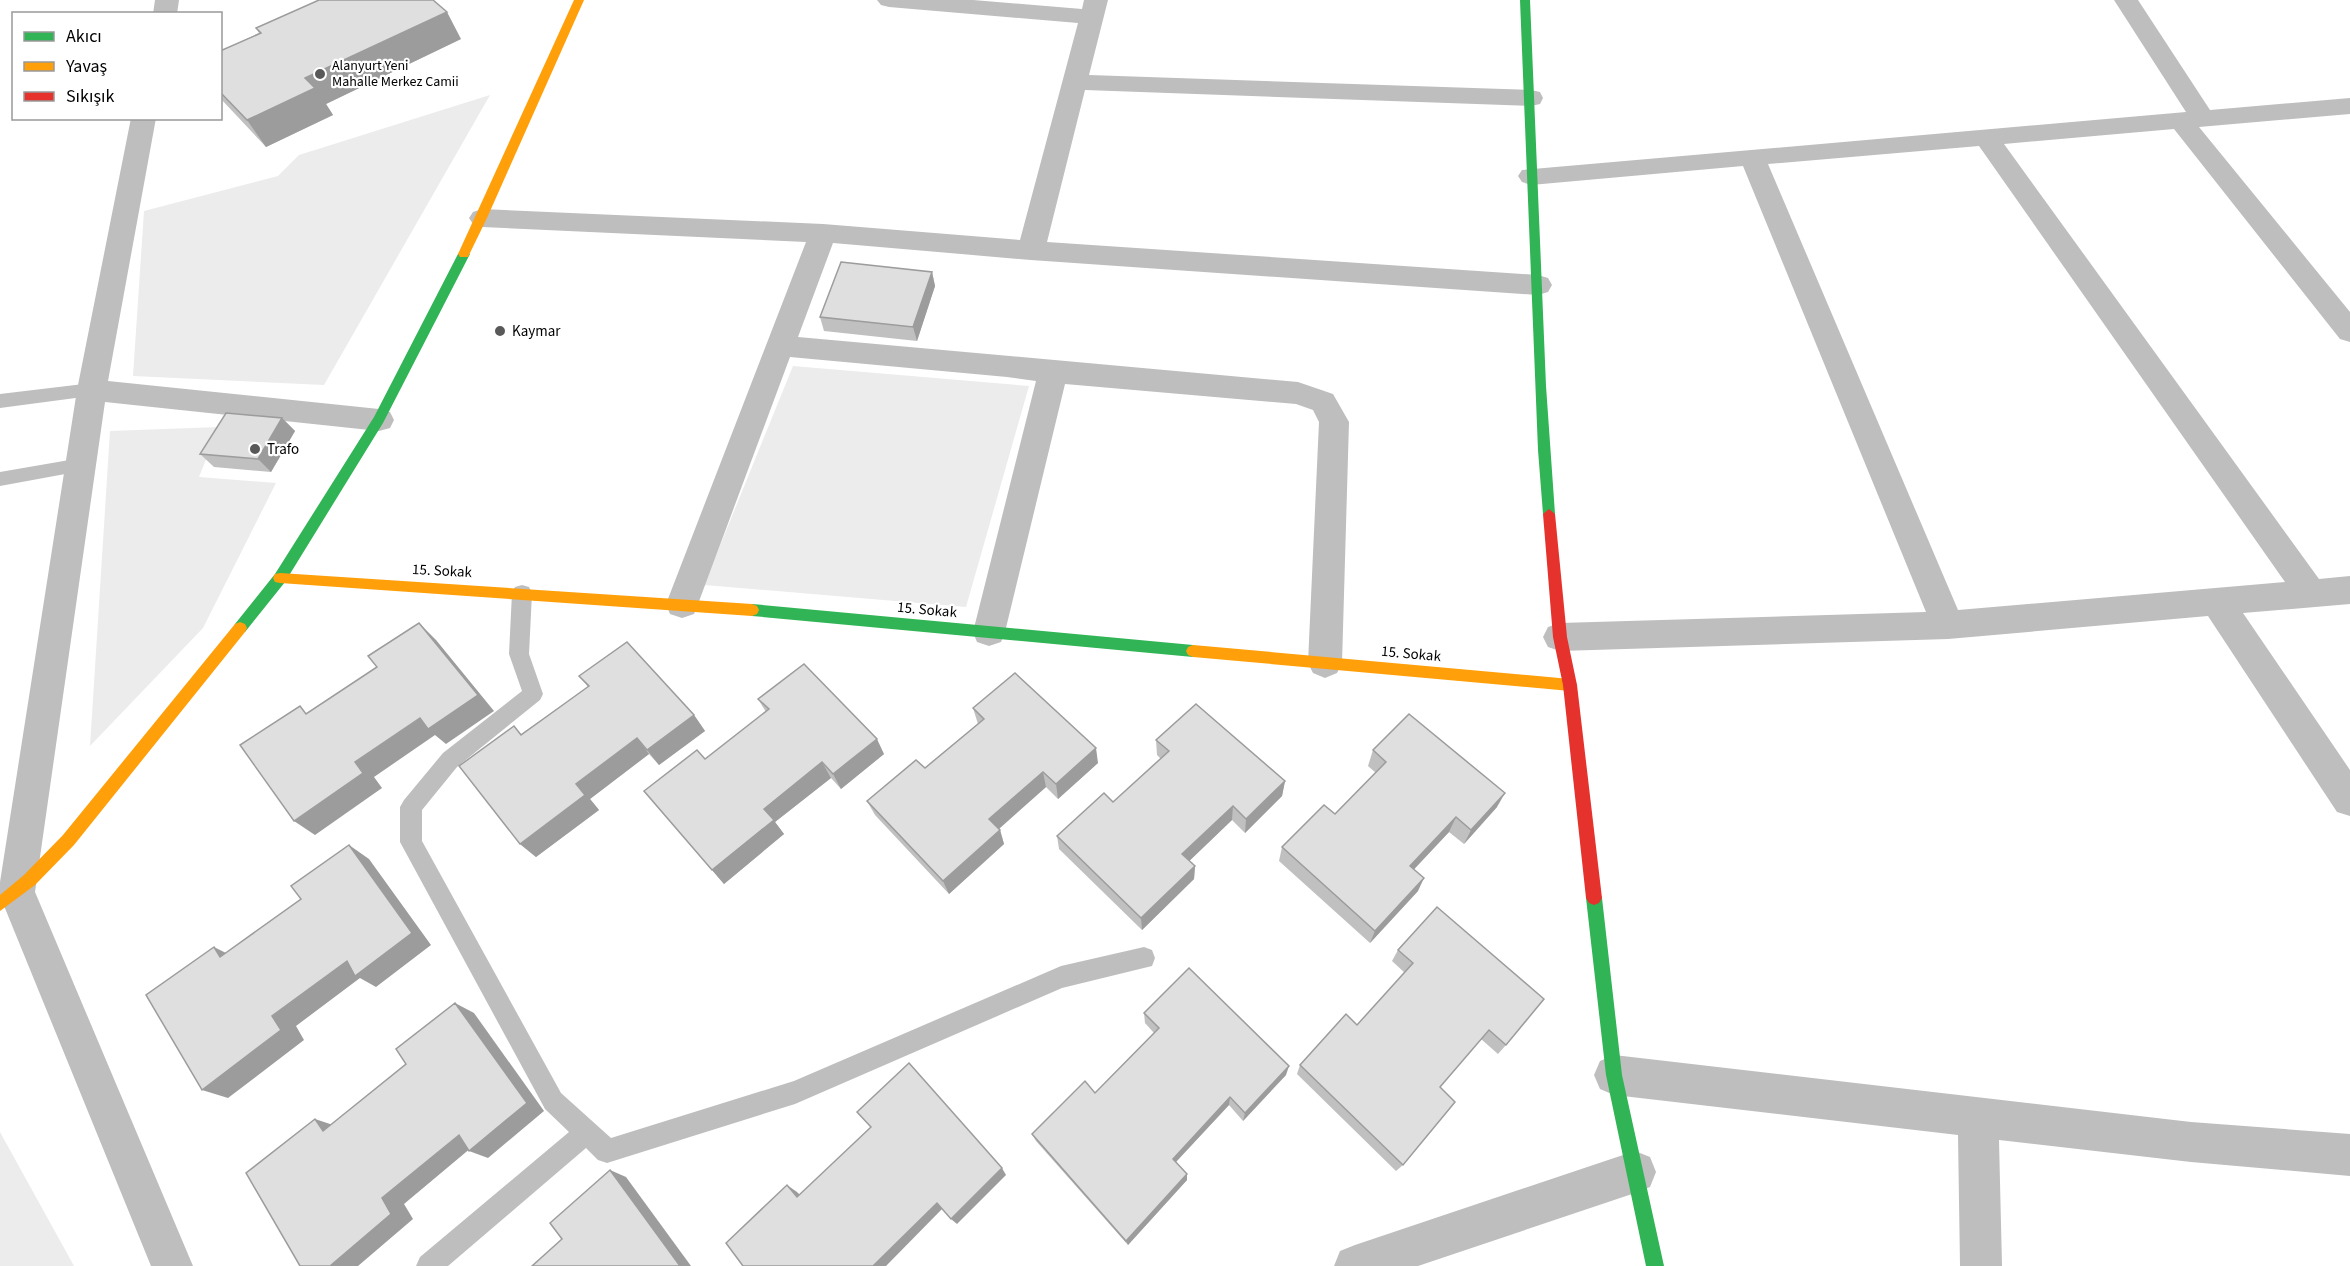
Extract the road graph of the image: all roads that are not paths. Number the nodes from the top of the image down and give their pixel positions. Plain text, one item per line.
1 (579, 0) edge
2 (889, 0) edge
3 (1526, 0) edge
4 (2126, 0) edge
5 (1093, 8) edge
6 (1074, 82) junction
7 (1531, 98) junction
8 (2350, 107) edge
9 (144, 120) edge
10 (2192, 120) junction
11 (1986, 138) junction
12 (1752, 157) junction
13 (1531, 176) junction
14 (482, 218) junction
15 (823, 233) junction
16 (1031, 250) junction
17 (1538, 285) junction
18 (2350, 332) edge
19 (780, 346) junction
20 (1053, 372) junction
21 (92, 390) junction
22 (0, 401) edge
23 (379, 420) junction
24 (81, 465) junction
25 (0, 480) edge
26 (280, 578) junction
27 (2350, 590) edge
28 (522, 593) junction
29 (2311, 593) junction
30 (2217, 602) junction
31 (682, 604) junction
32 (1948, 625) junction
33 (989, 633) junction
34 (1560, 637) junction
35 (1324, 663) junction
36 (1570, 685) junction
37 (2350, 800) edge
38 (9, 898) edge
39 (1144, 958) dead end
40 (1614, 1075) junction
41 (1978, 1118) junction
42 (586, 1133) junction
43 (2350, 1155) edge
44 (1635, 1172) junction
45 (172, 1266) edge
46 (429, 1266) edge
47 (1355, 1266) edge
48 (1656, 1266) edge
49 (1981, 1266) edge

1 - 14 street
2 - 5 street
3 - 7 street
4 - 10 street
5 - 6 street
6 - 7 street
6 - 16 street
7 - 13 street
8 - 10 street
9 - 21 street
10 - 11 street
10 - 18 street
11 - 12 street
11 - 29 street
12 - 13 street
12 - 32 street
13 - 17 street
14 - 15 street
14 - 23 street
15 - 16 street
15 - 19 street
16 - 17 street
17 - 34 street
19 - 20 street
19 - 31 street
20 - 33 street
20 - 35 street
21 - 22 lane
21 - 23 street
21 - 24 street
23 - 26 street
24 - 25 lane
24 - 38 street
26 - 28 street, 15. Sokak
26 - 38 street
27 - 29 street
28 - 31 street, 15. Sokak
28 - 42 lane
29 - 30 street
30 - 32 street
30 - 37 street
31 - 33 street, 15. Sokak
32 - 34 street
33 - 35 street, 15. Sokak
34 - 36 street
35 - 36 street, 15. Sokak
36 - 40 street
38 - 45 street
39 - 42 lane
40 - 41 street
40 - 44 street
41 - 43 street
41 - 49 street
42 - 46 lane
44 - 47 street
44 - 48 street

